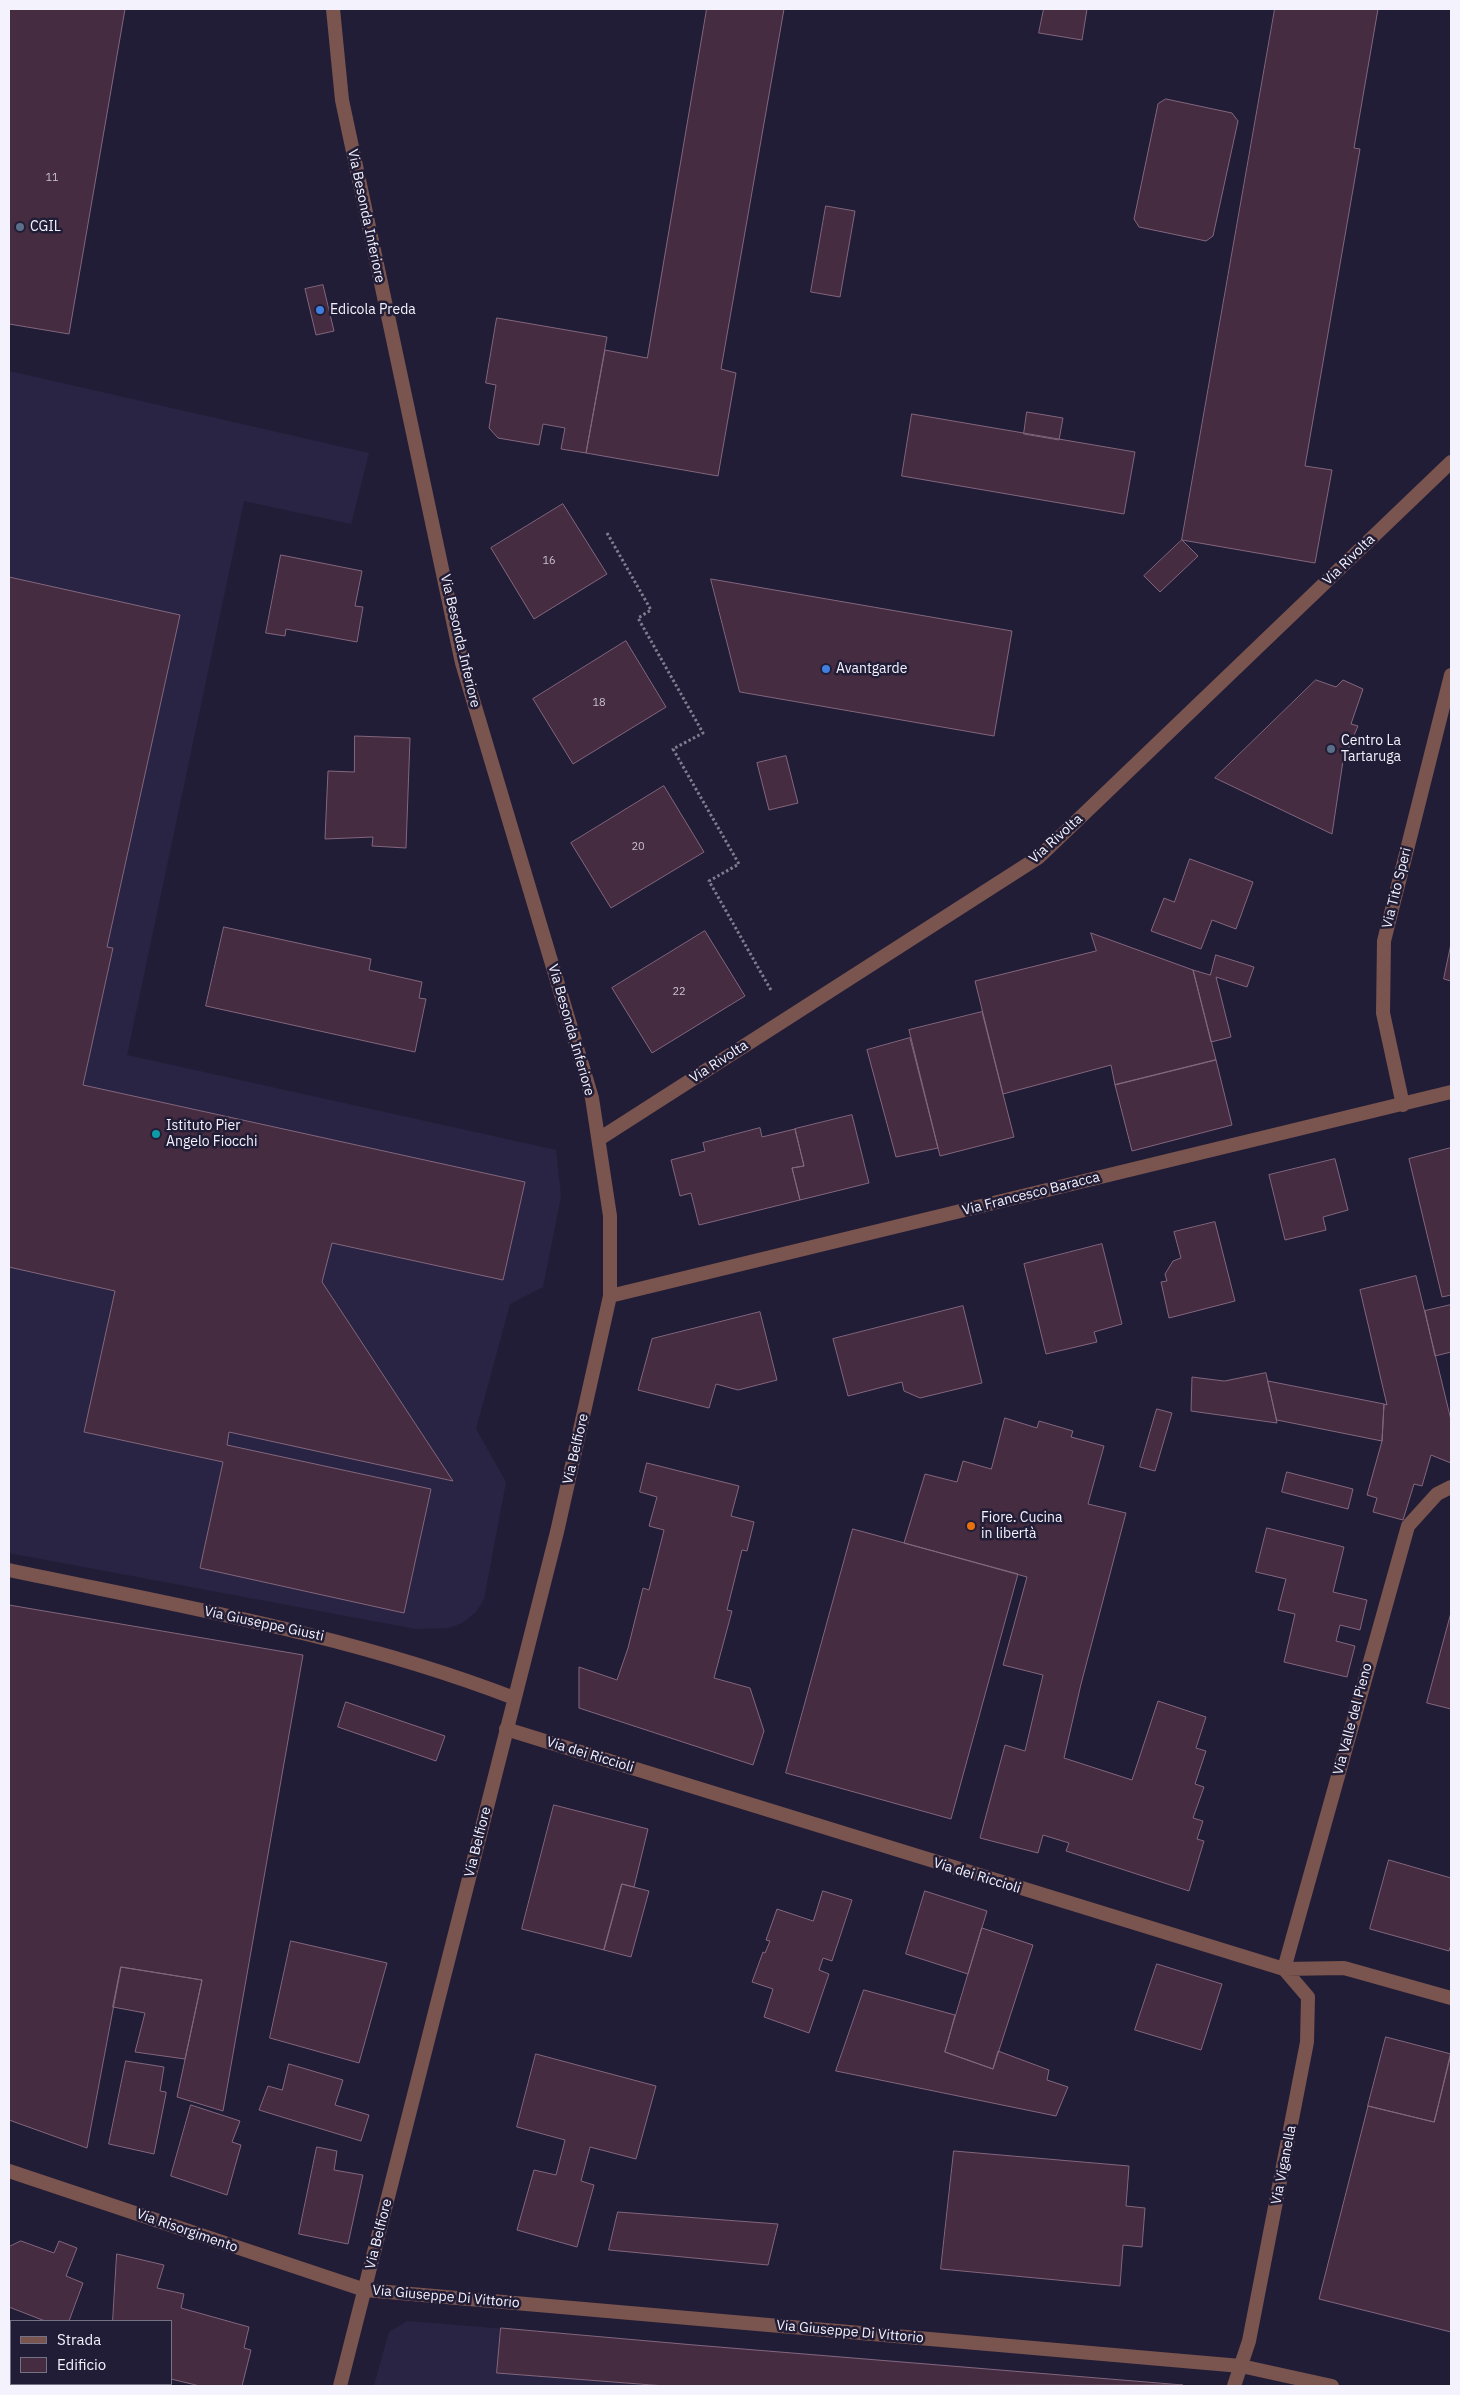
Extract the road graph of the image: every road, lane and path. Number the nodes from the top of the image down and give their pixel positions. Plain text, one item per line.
1 (333, 9) edge
2 (1451, 462) edge
3 (607, 533) dead end
4 (1451, 675) edge
5 (787, 1019) junction
6 (1451, 1092) edge
7 (1403, 1105) junction
8 (599, 1138) junction
9 (610, 1296) junction
10 (1451, 1487) edge
11 (9, 1570) edge
12 (514, 1698) junction
13 (506, 1729) junction
14 (1284, 1969) junction
15 (1451, 1998) edge
16 (9, 2171) edge
17 (366, 2290) junction
18 (1241, 2366) junction
19 (340, 2386) edge
20 (1234, 2386) edge
21 (1332, 2386) edge

1 - 8 street, Via Besonda Inferiore
2 - 5 street, Via Rivolta
3 - 5 path
4 - 7 street, Via Tito Speri
5 - 8 street, Via Rivolta
6 - 7 street, Via Francesco Baracca
7 - 9 street, Via Francesco Baracca
8 - 9 street, Via Besonda Inferiore
9 - 12 street, Via Belfiore
10 - 14 street, Via Valle del Pieno
11 - 12 street, Via Giuseppe Giusti
12 - 13 street, Via Belfiore
13 - 14 street, Via dei Riccioli
13 - 17 street, Via Belfiore
14 - 15 street, Via dei Riccioli
14 - 18 street, Via Viganella
16 - 17 street, Via Risorgimento
17 - 18 street, Via Giuseppe Di Vittorio
17 - 19 street, Via Belfiore
18 - 20 street, Via Viganella
18 - 21 street, Via Giuseppe Di Vittorio

